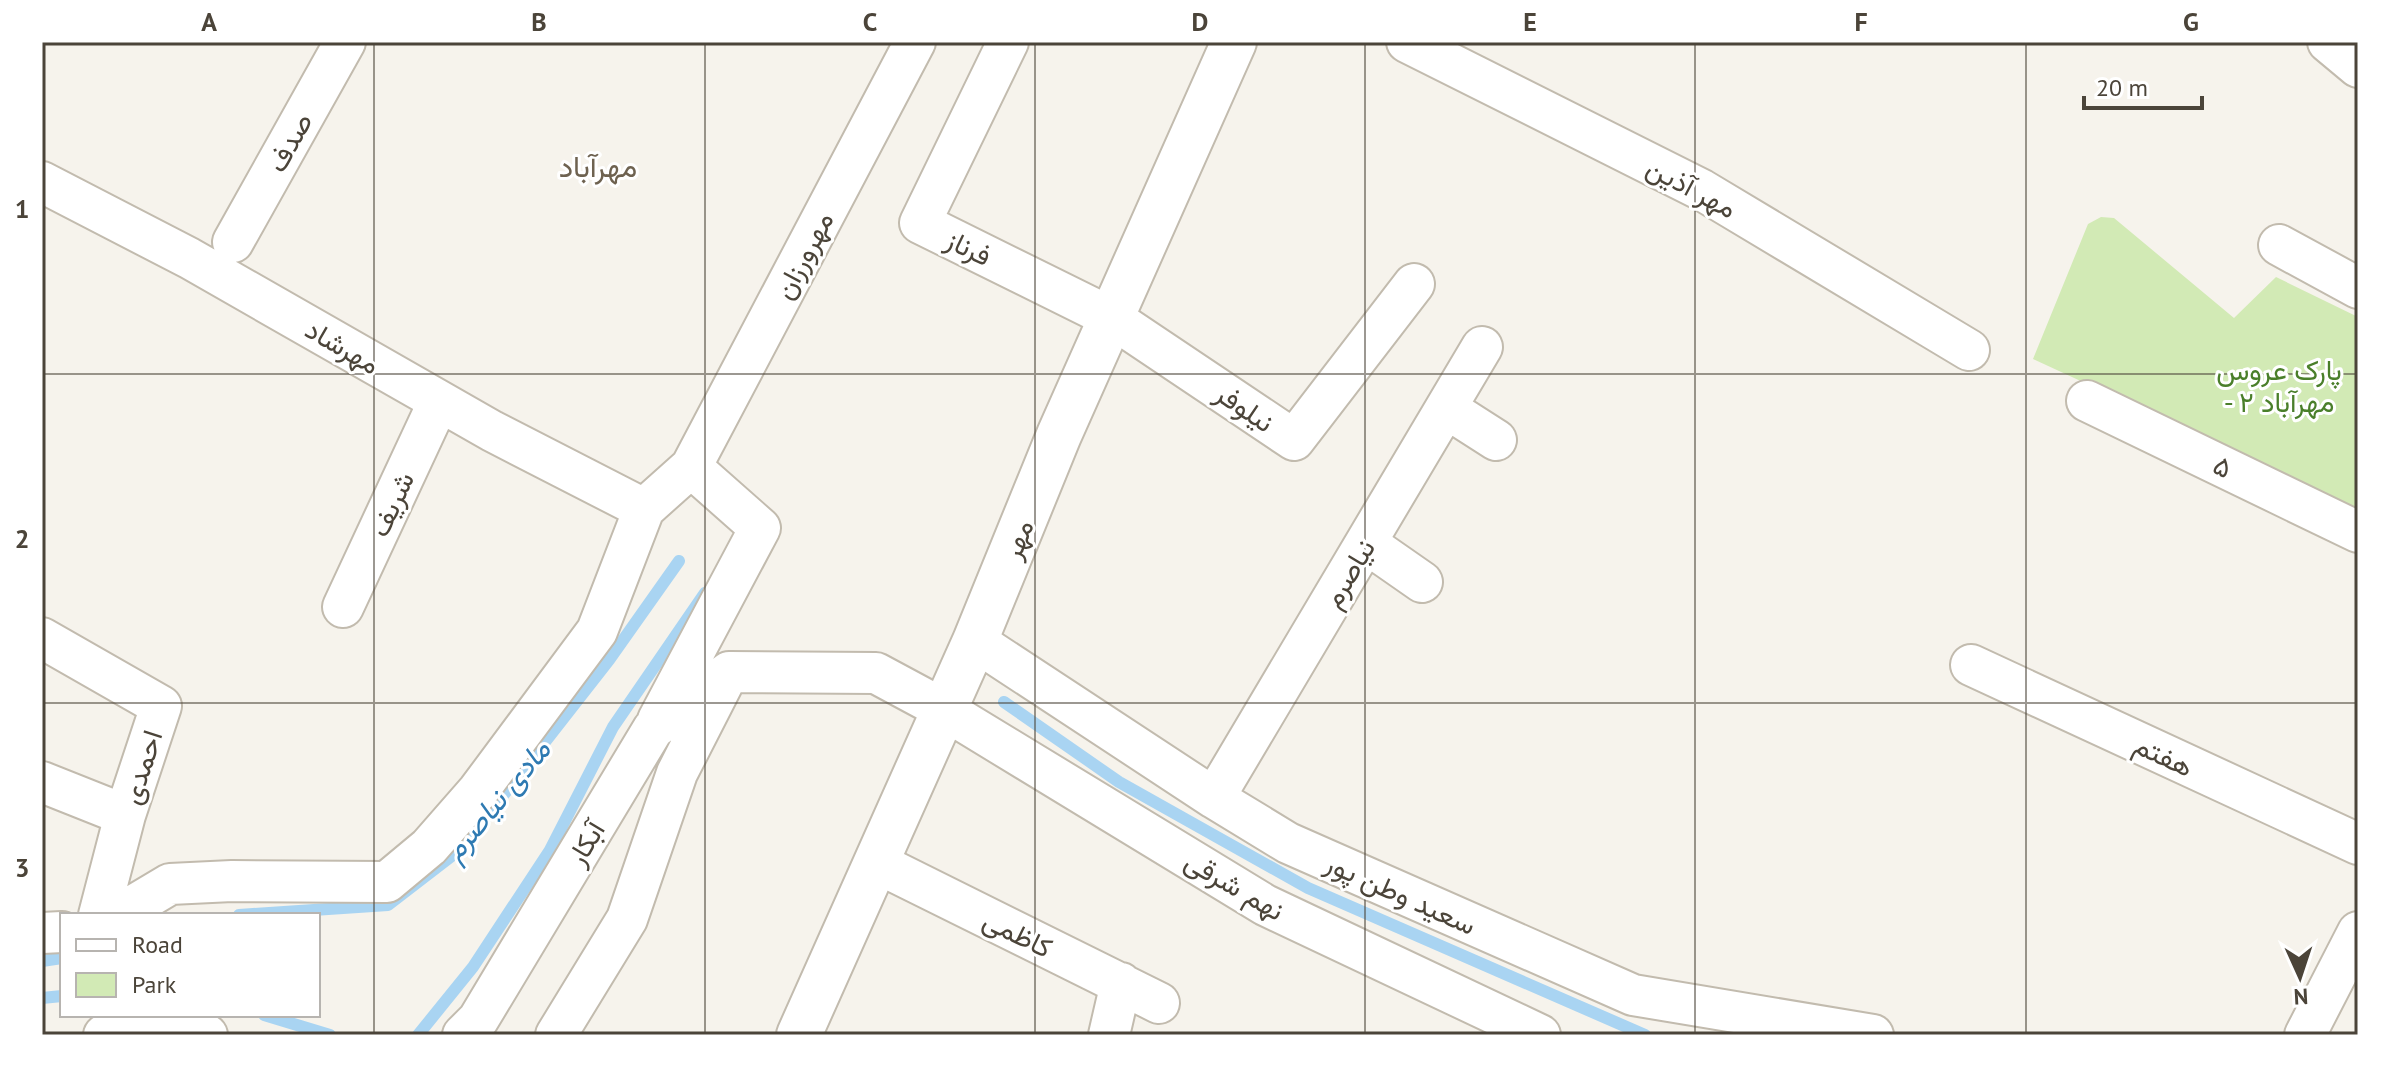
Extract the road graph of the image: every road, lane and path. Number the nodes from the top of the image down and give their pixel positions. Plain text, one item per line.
1 (345, 42) edge
2 (915, 42) edge
3 (1008, 42) edge
4 (1234, 42) edge
5 (1407, 42) edge
6 (2328, 42) edge
7 (2358, 67) edge
8 (42, 182) edge
9 (233, 242) dead end
10 (2279, 245) dead end
11 (1414, 284) dead end
12 (2358, 288) edge
13 (1112, 318) junction
14 (1482, 347) dead end
15 (1969, 350) dead end
16 (439, 401) junction
17 (2087, 401) dead end
18 (1446, 408) junction
19 (1496, 440) dead end
20 (691, 467) junction
21 (644, 509) junction
22 (2358, 532) edge
23 (1366, 543) junction
24 (1422, 582) dead end
25 (343, 607) dead end
26 (42, 638) edge
27 (975, 641) junction
28 (1971, 665) dead end
29 (729, 672) junction
30 (943, 709) junction
31 (653, 729) junction
32 (42, 782) edge
33 (1214, 798) junction
34 (125, 815) junction
35 (2358, 844) edge
36 (877, 863) junction
37 (100, 913) edge
38 (121, 913) edge
39 (2358, 932) edge
40 (1121, 983) junction
41 (1159, 1003) dead end
42 (483, 1030) edge
43 (106, 1035) edge
44 (207, 1035) edge
45 (556, 1035) edge
46 (799, 1035) edge
47 (1109, 1035) edge
48 (1540, 1035) edge
49 (1873, 1035) edge
50 (2305, 1035) edge

1 - 9 street, صدف
2 - 20 street, مهرورزان
3 - 13 street, فرناز
4 - 13 street, مهر
5 - 15 street, مهر آذین
6 - 7 street
8 - 16 street, مهرشاد
10 - 12 street
11 - 13 street, نیلوفر
13 - 27 street, مهر
14 - 18 street, نیاصرم
16 - 21 street, مهرشاد
16 - 25 street, شریف
17 - 22 street, ۵
18 - 19 street
18 - 23 street, نیاصرم
20 - 21 street
20 - 31 street
21 - 38 street
23 - 24 street
23 - 33 street, نیاصرم
26 - 34 street, احمدی
27 - 30 street, مهر
27 - 33 street, سعید وطن پور
28 - 35 street, هفتم
29 - 30 street
29 - 31 street, آبکار
29 - 45 street
30 - 36 street, مهر
30 - 48 street, نهم شرقی
31 - 42 street, آبکار
32 - 34 street
33 - 49 street, سعید وطن پور
34 - 37 street, احمدی
36 - 40 street, کاظمی
36 - 46 street, مهر
39 - 50 street
40 - 41 street, کاظمی
40 - 47 street
43 - 44 street

